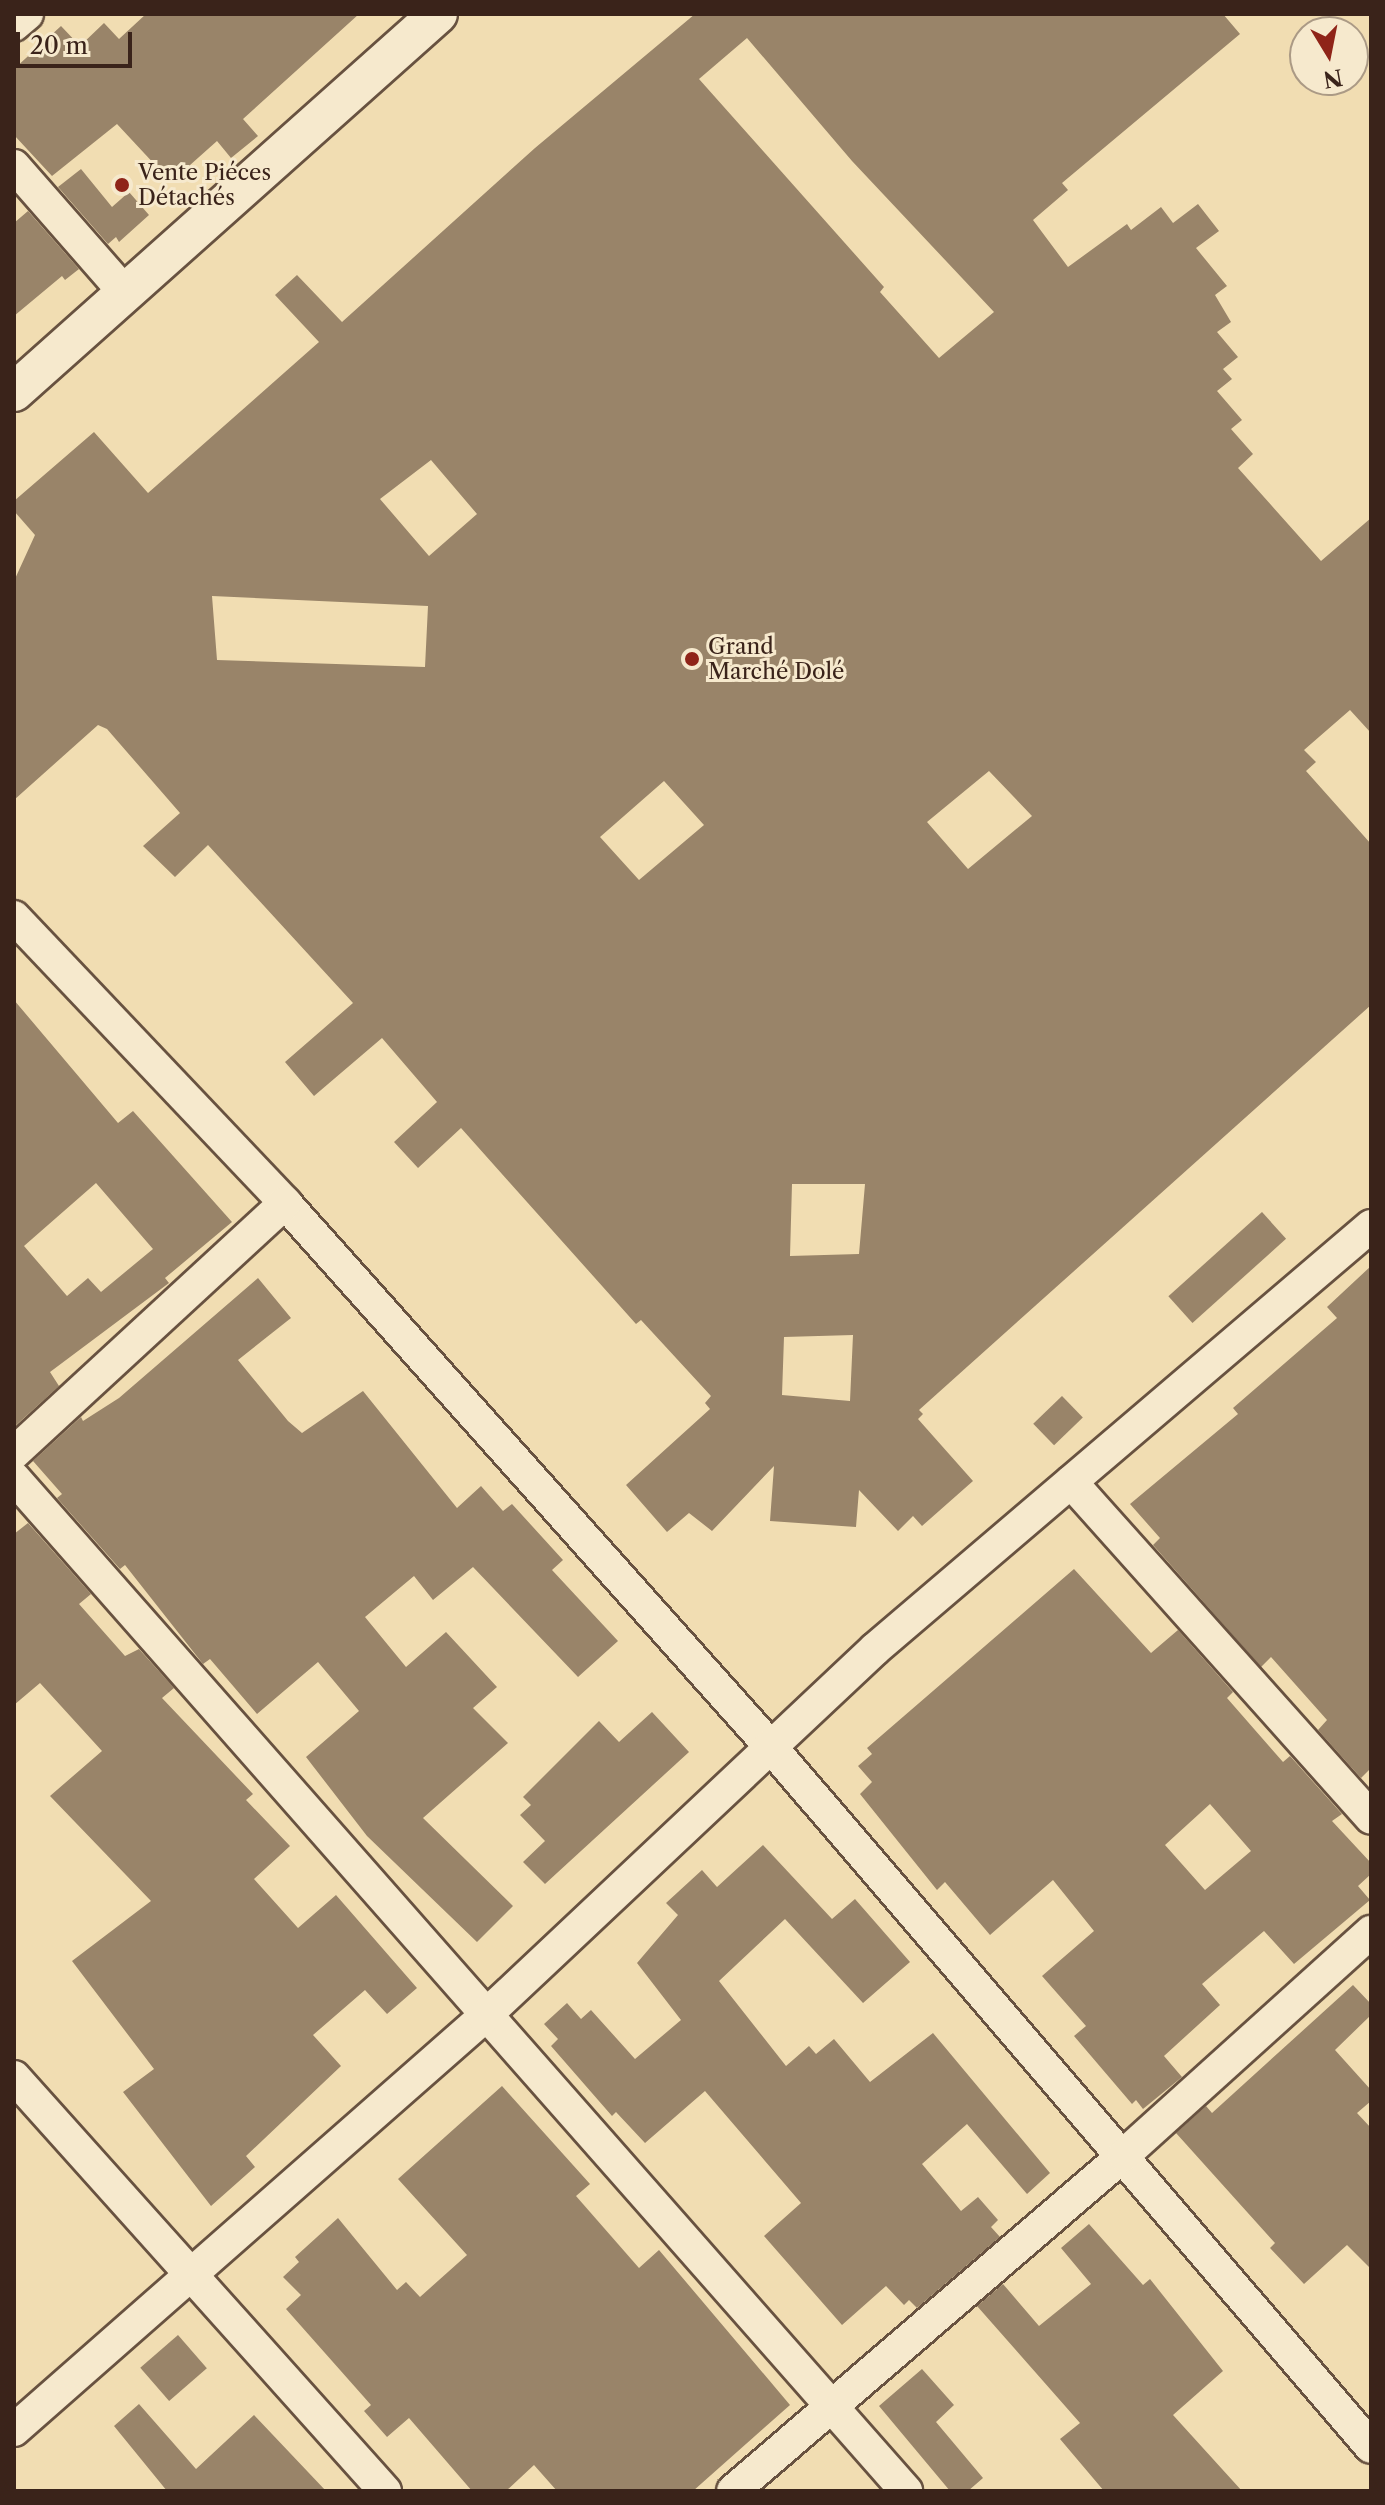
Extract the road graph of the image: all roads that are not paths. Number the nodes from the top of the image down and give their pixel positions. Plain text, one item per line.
1 (27, 14) edge
2 (438, 14) edge
3 (14, 25) edge
4 (14, 166) edge
5 (125, 293) junction
6 (14, 392) edge
7 (14, 917) edge
8 (285, 1203) junction
9 (1367, 1238) edge
10 (14, 1453) edge
11 (14, 1478) edge
12 (1071, 1482) junction
13 (770, 1746) junction
14 (1371, 1818) edge
15 (1371, 1932) edge
16 (484, 2017) junction
17 (14, 2077) edge
18 (1124, 2155) junction
19 (192, 2276) junction
20 (834, 2405) junction
21 (14, 2430) edge
22 (1371, 2447) edge
23 (385, 2491) edge
24 (733, 2491) edge
25 (906, 2491) edge

1 - 3 street
2 - 5 street
4 - 5 street
5 - 6 street
7 - 8 street
8 - 10 street
8 - 13 street
9 - 12 street
11 - 16 street
12 - 13 street
12 - 14 street
13 - 16 street
13 - 18 street
15 - 18 street
16 - 19 street
16 - 20 street
17 - 19 street
18 - 20 street
18 - 22 street
19 - 21 street
19 - 23 street
20 - 24 street
20 - 25 street

